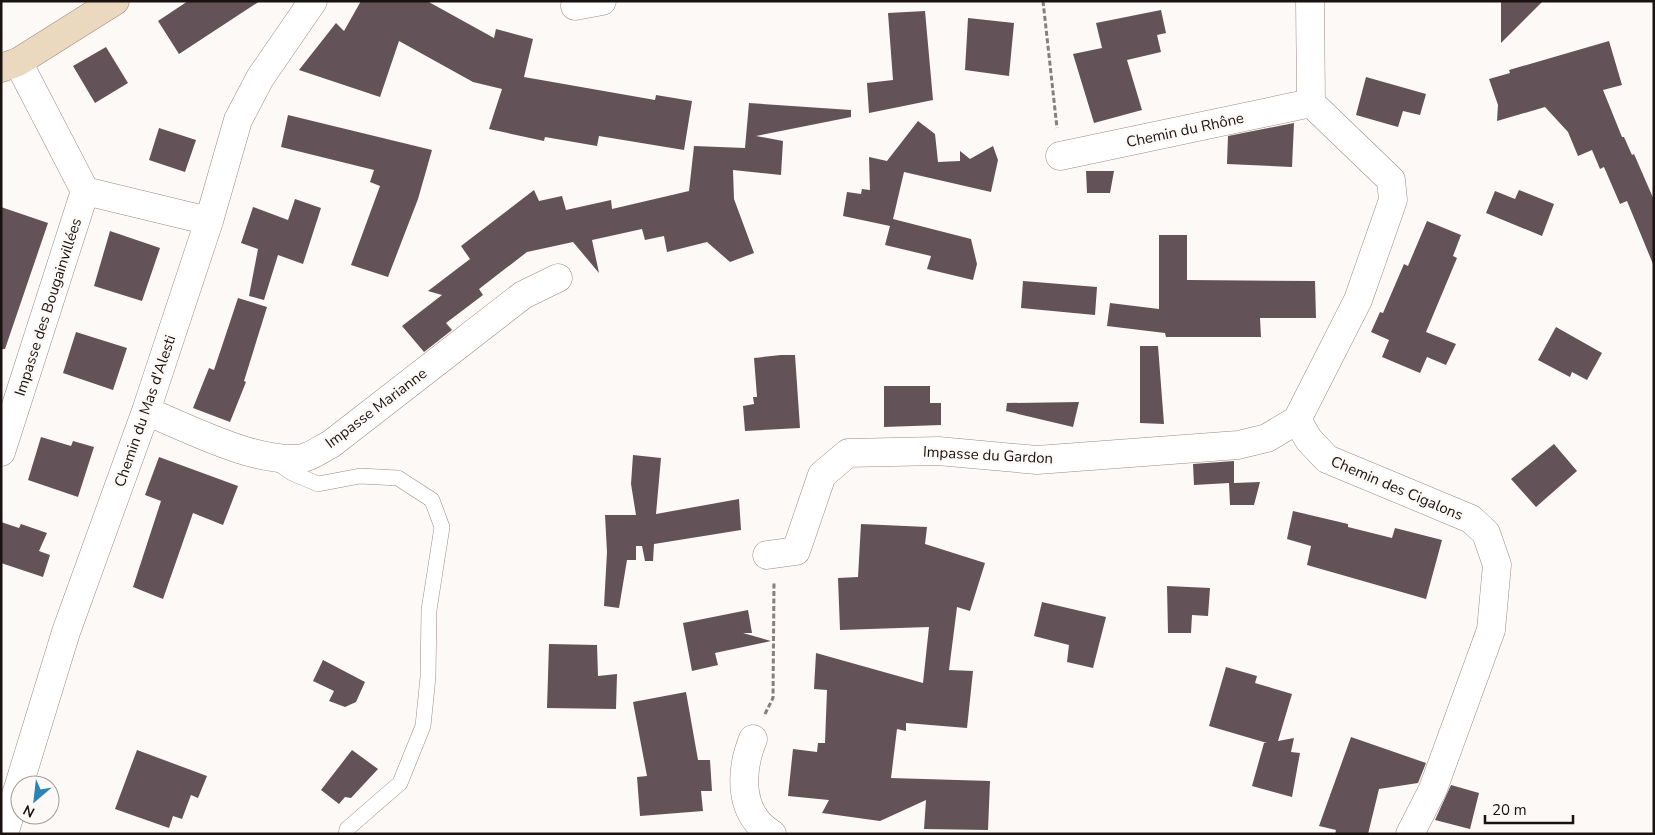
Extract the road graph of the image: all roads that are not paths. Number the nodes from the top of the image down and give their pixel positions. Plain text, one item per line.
1 (115, 1) edge
2 (313, 1) edge
3 (602, 1) edge
4 (1310, 1) edge
5 (575, 6) dead end
6 (10, 65) edge
7 (1311, 103) junction
8 (1060, 156) road end
9 (85, 191) junction
10 (210, 221) junction
11 (558, 278) dead end
12 (146, 411) junction
13 (1297, 420) junction
14 (1, 452) edge
15 (268, 457) junction
16 (767, 555) road end
17 (753, 739) road end
18 (4, 834) edge
19 (346, 834) edge
20 (772, 834) edge
21 (1410, 834) edge

1 - 6 street
2 - 10 street, Chemin du Mas d'Alesti
3 - 5 street
4 - 7 street
6 - 9 street
7 - 8 street, Chemin du Rhône
7 - 13 street
9 - 10 street
9 - 14 street, Impasse des Bougainvillées
10 - 12 street, Chemin du Mas d'Alesti
11 - 15 street, Impasse Marianne
12 - 15 street, Impasse Marianne
12 - 18 street, Chemin du Mas d'Alesti
13 - 16 street, Impasse du Gardon
13 - 21 street, Chemin des Cigalons
15 - 19 lane
17 - 20 street

